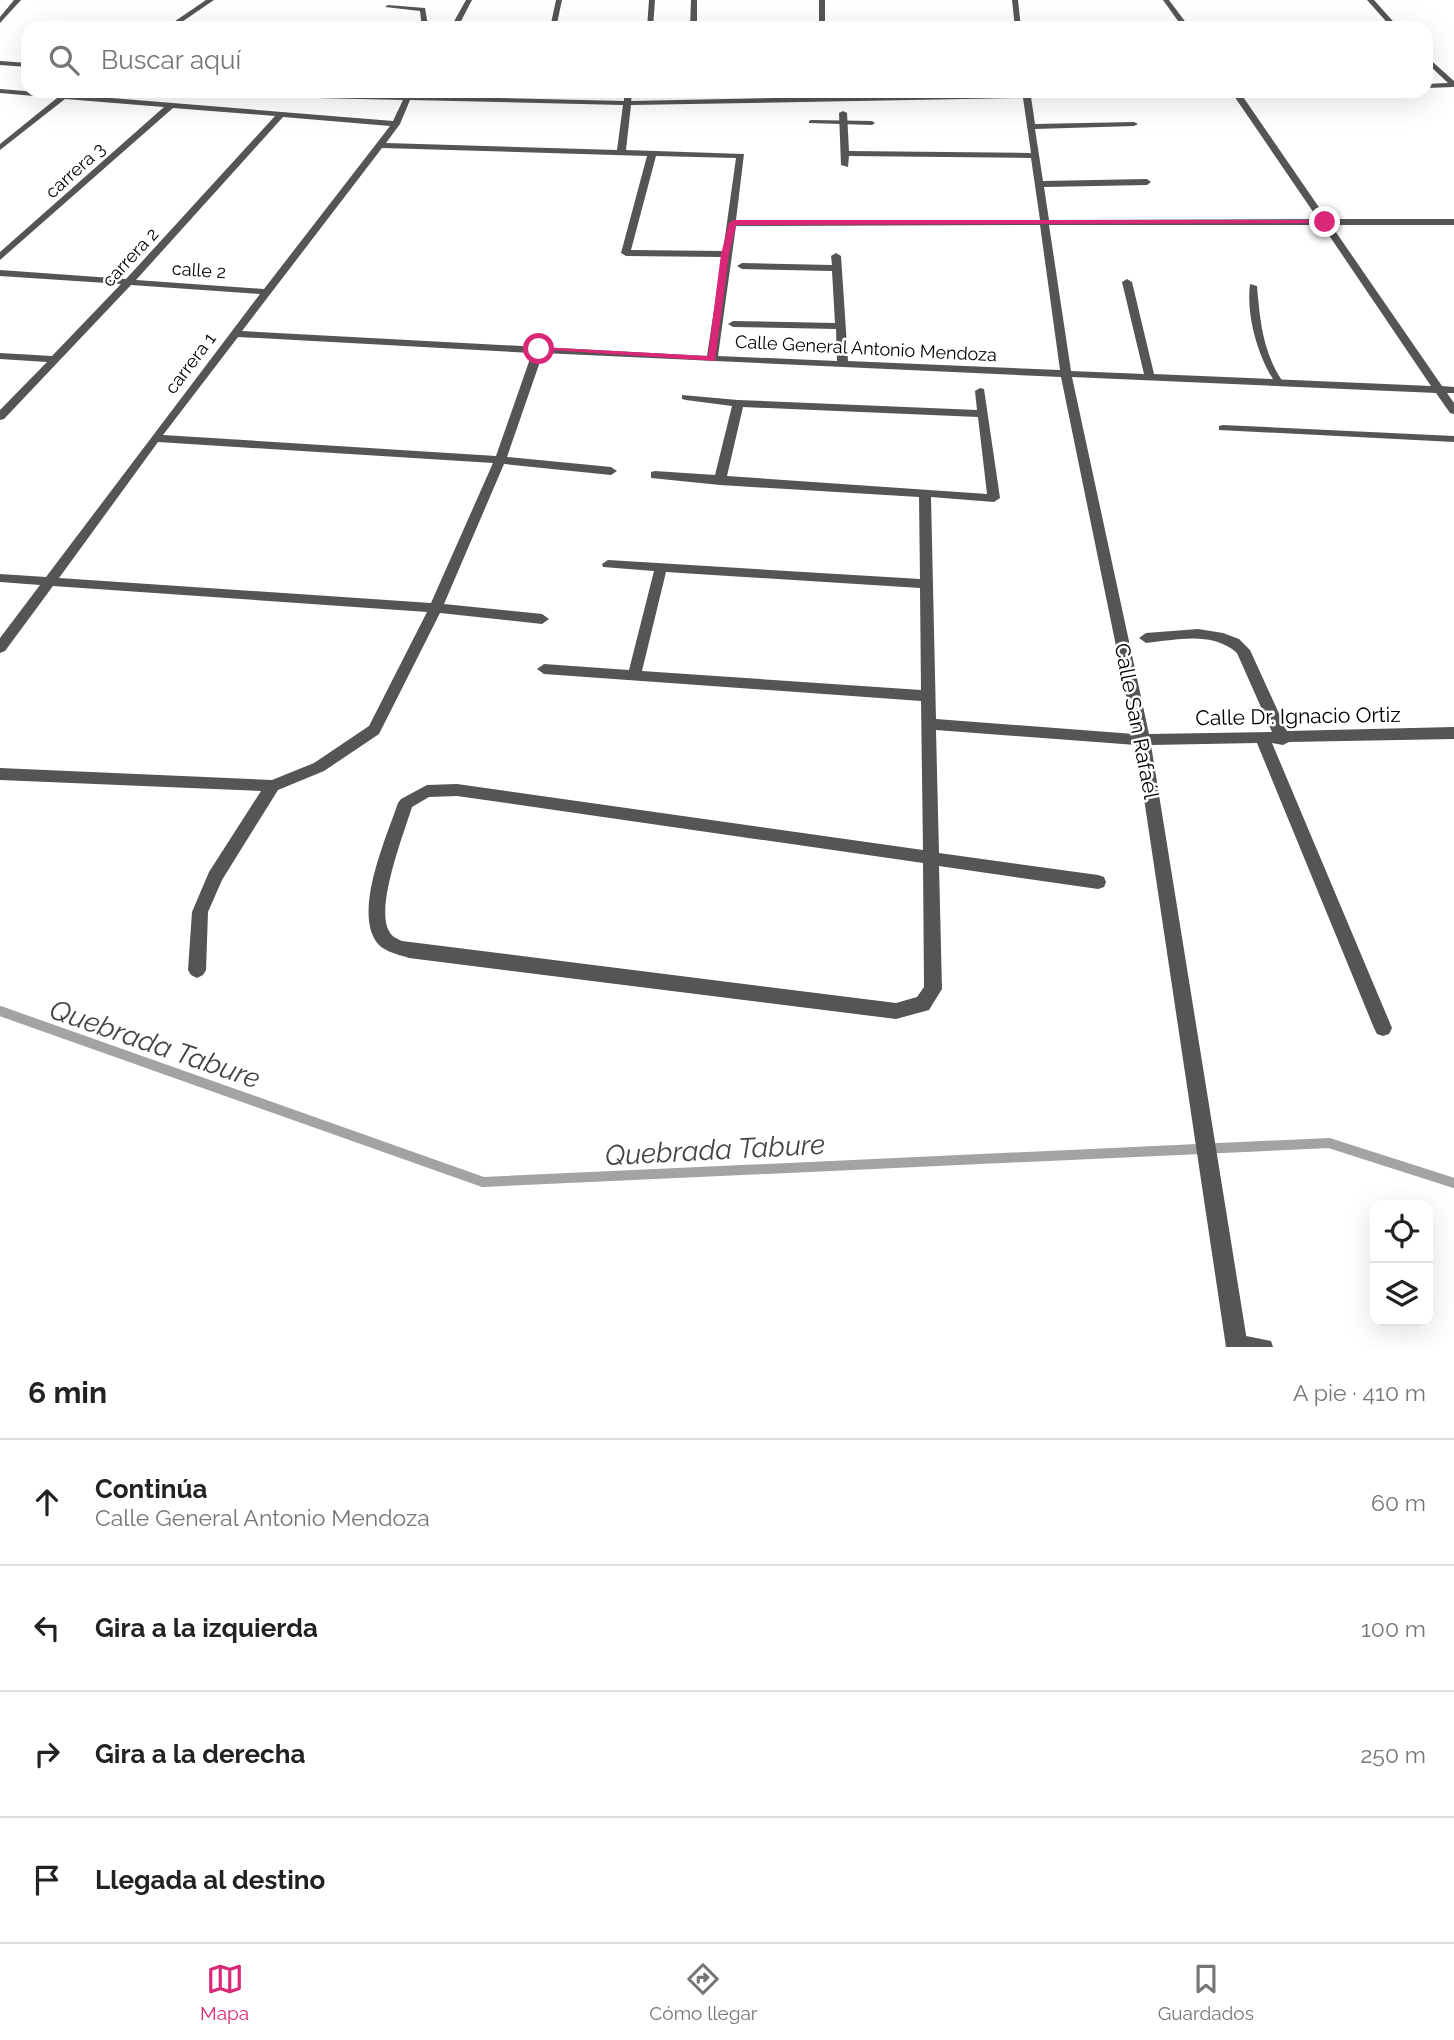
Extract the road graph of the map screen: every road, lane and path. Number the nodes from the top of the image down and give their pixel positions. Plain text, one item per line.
1 (18, 0) edge
2 (211, 0) edge
3 (469, 0) edge
4 (559, 0) edge
5 (652, 0) edge
6 (694, 0) edge
7 (822, 0) edge
8 (1015, 0) edge
9 (1166, 0) edge
10 (1370, 0) edge
11 (388, 7) dead end
12 (0, 21) edge
13 (180, 21) edge
14 (424, 21) edge
15 (458, 21) edge
16 (554, 21) edge
17 (650, 21) edge
18 (693, 21) edge
19 (822, 21) edge
20 (1017, 21) edge
21 (1182, 21) edge
22 (1390, 21) edge
23 (0, 63) edge
24 (21, 64) edge
25 (1433, 65) edge
26 (0, 70) edge
27 (21, 72) edge
28 (1433, 80) edge
29 (1451, 83) edge
30 (1433, 85) edge
31 (0, 91) edge
32 (21, 93) edge
33 (62, 98) edge
34 (85, 98) edge
35 (408, 98) edge
36 (628, 98) edge
37 (1027, 98) edge
38 (1239, 98) edge
39 (170, 106) junction
40 (280, 115) junction
41 (843, 118) junction
42 (811, 122) dead end
43 (872, 123) dead end
44 (396, 124) junction
45 (1134, 124) dead end
46 (1031, 127) junction
47 (380, 145) junction
48 (0, 148) edge
49 (846, 153) junction
50 (621, 154) junction
51 (652, 154) junction
52 (1035, 156) junction
53 (845, 165) dead end
54 (1147, 182) dead end
55 (1039, 184) junction
56 (1044, 220) junction
57 (1325, 222) junction
58 (1454, 222) edge
59 (733, 223) junction
60 (725, 254) junction
61 (836, 256) dead end
62 (0, 257) edge
63 (742, 266) dead end
64 (837, 268) junction
65 (0, 273) edge
66 (131, 281) junction
67 (1127, 282) dead end
68 (1253, 286) dead end
69 (269, 292) junction
70 (733, 324) dead end
71 (841, 326) junction
72 (234, 334) junction
73 (539, 349) junction
74 (0, 356) edge
75 (52, 359) junction
76 (712, 359) junction
77 (843, 365) junction
78 (1066, 375) junction
79 (1150, 378) junction
80 (1279, 382) junction
81 (1440, 389) junction
82 (1454, 390) edge
83 (980, 391) dead end
84 (686, 397) dead end
85 (738, 403) junction
86 (1454, 411) edge
87 (983, 414) junction
88 (0, 417) edge
89 (1223, 428) dead end
90 (155, 438) junction
91 (1454, 439) edge
92 (500, 460) junction
93 (611, 471) dead end
94 (655, 474) dead end
95 (720, 481) junction
96 (925, 493) junction
97 (608, 564) dead end
98 (661, 568) junction
99 (0, 578) edge
100 (47, 583) junction
101 (926, 584) junction
102 (436, 608) junction
103 (542, 619) dead end
104 (1146, 638) dead end
105 (0, 648) edge
106 (544, 669) dead end
107 (634, 677) junction
108 (927, 696) junction
109 (929, 724) junction
110 (1454, 733) edge
111 (1283, 739) junction
112 (1143, 740) junction
113 (1262, 740) junction
114 (0, 774) edge
115 (272, 786) junction
116 (929, 856) junction
117 (1098, 882) dead end
118 (197, 970) dead end
119 (1383, 1028) dead end
120 (1237, 1344) edge
121 (1265, 1347) edge

1 - 12 street
2 - 13 street
3 - 15 street
4 - 16 street
5 - 17 street
6 - 18 street
7 - 19 street
8 - 20 street
9 - 21 street
10 - 22 street
11 - 14 street
23 - 24 street
25 - 29 street
26 - 27 street
28 - 29 street
29 - 30 street
31 - 32 street
33 - 48 street
34 - 39 street
35 - 44 street, carrera 1
36 - 50 street
37 - 46 street, Calle San Rafaél
38 - 57 street
39 - 40 street
39 - 62 street, carrera 3
40 - 44 street
40 - 66 street, carrera 2
41 - 42 lane
41 - 43 lane
41 - 49 street
44 - 47 street, carrera 1
45 - 46 street
46 - 52 street, Calle San Rafaél
47 - 50 street
47 - 69 street, carrera 1
49 - 52 street
49 - 53 street
50 - 51 street
51 - 59 street
51 - 60 street
52 - 55 street, Calle San Rafaél
54 - 55 street
55 - 56 street, Calle San Rafaél
56 - 57 street
56 - 59 street
56 - 78 street, Calle San Rafaél
57 - 58 street
57 - 81 street
59 - 60 street
60 - 76 street
61 - 64 street
63 - 64 street
64 - 71 street
65 - 66 street, calle 2
66 - 69 street, calle 2
66 - 75 street, carrera 2
67 - 79 street
68 - 80 lane
69 - 72 street, carrera 1
70 - 71 street
71 - 77 street
72 - 73 street, Calle General Antonio Mendoza
72 - 90 street, carrera 1
73 - 76 street, Calle General Antonio Mendoza
73 - 92 street
74 - 75 street
75 - 88 street, carrera 2
76 - 77 street, Calle General Antonio Mendoza
77 - 78 street, Calle General Antonio Mendoza
78 - 79 street, Calle General Antonio Mendoza
78 - 112 street, Calle San Rafaél
79 - 80 street, Calle General Antonio Mendoza
80 - 81 street, Calle General Antonio Mendoza
81 - 82 street, Calle General Antonio Mendoza
81 - 86 street
83 - 87 street
84 - 85 street
85 - 87 street
85 - 95 street
87 - 96 street
89 - 91 street
90 - 92 street
90 - 100 street, carrera 1
92 - 93 street
92 - 102 street
94 - 95 street
95 - 96 street
96 - 101 street
97 - 98 street
98 - 101 street
98 - 107 street
99 - 100 street
100 - 102 street
100 - 105 street, carrera 1
101 - 108 street
102 - 103 street
102 - 115 street
104 - 111 street
106 - 107 street
107 - 108 street
108 - 109 street
109 - 112 street, Calle Dr. Ignacio Ortiz
109 - 116 street
110 - 111 street, Calle Dr. Ignacio Ortiz
111 - 113 street, Calle Dr. Ignacio Ortiz
112 - 113 street, Calle Dr. Ignacio Ortiz
112 - 120 street, Calle San Rafaél
113 - 119 street
114 - 115 street
115 - 118 street
116 - 116 street
116 - 117 street
120 - 121 lane

